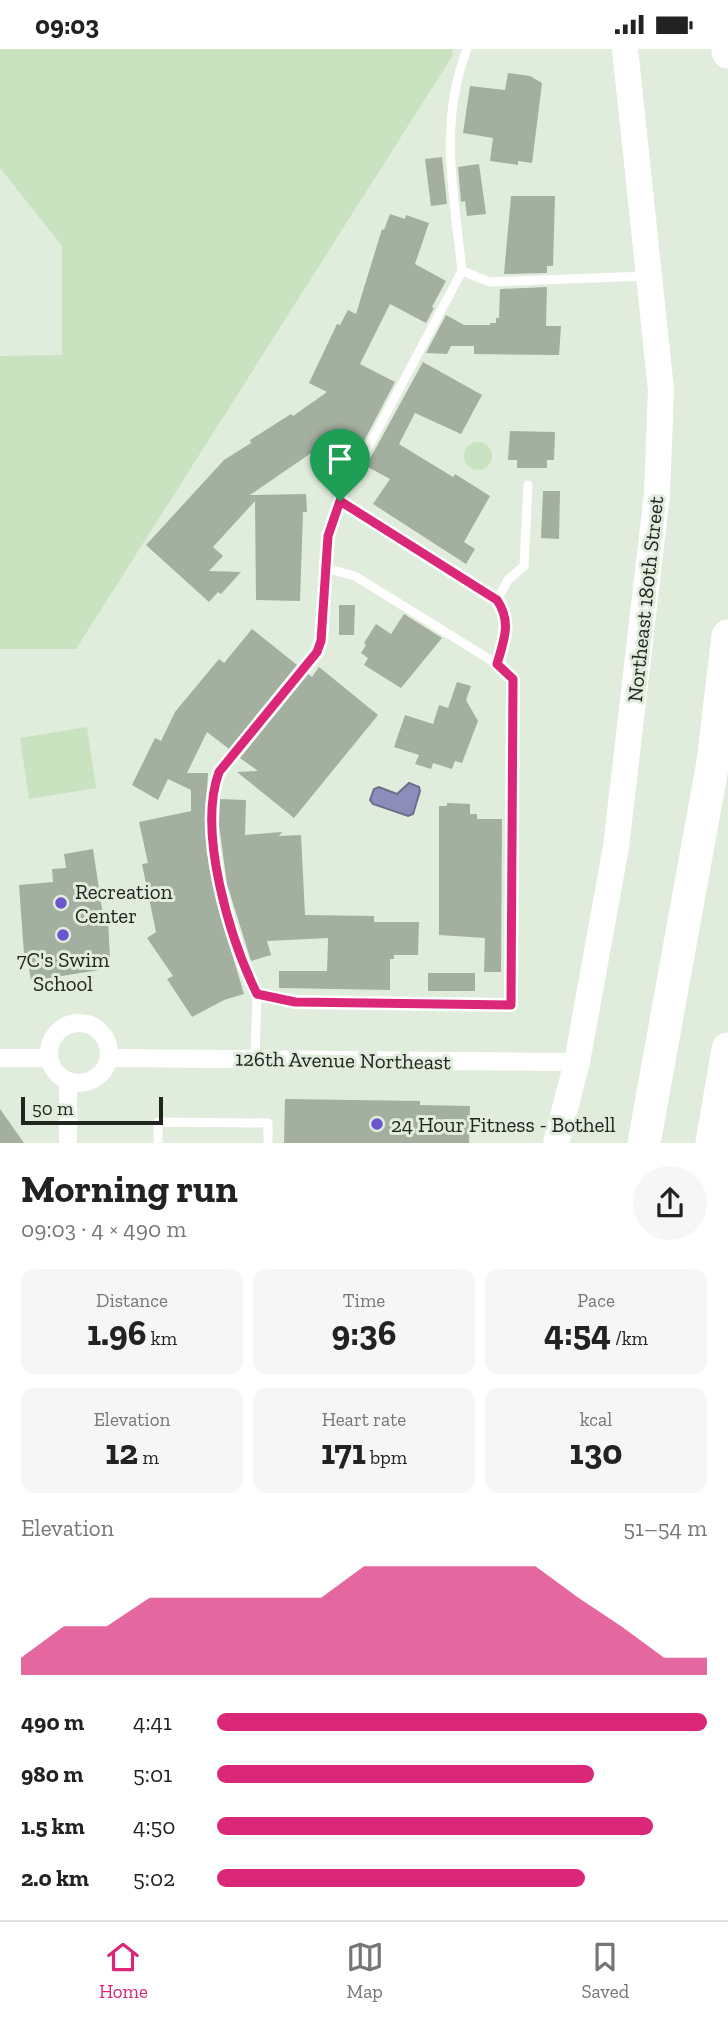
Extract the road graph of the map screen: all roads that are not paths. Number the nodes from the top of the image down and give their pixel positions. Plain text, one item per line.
1 (467, 49) edge
2 (625, 49) edge
3 (462, 271) junction
4 (649, 276) junction
5 (528, 485) dead end
6 (340, 501) junction
7 (325, 568) junction
8 (497, 600) junction
9 (728, 636) edge
10 (497, 664) junction
11 (257, 994) junction
12 (728, 1049) edge
13 (0, 1058) edge
14 (49, 1058) junction
15 (108, 1058) junction
16 (255, 1059) junction
17 (578, 1062) junction
18 (68, 1082) junction
19 (68, 1143) edge
20 (158, 1143) edge
21 (268, 1143) edge
22 (556, 1143) edge
23 (644, 1143) edge
24 (712, 1143) edge

1 - 3 lane
2 - 4 main road, Northeast 180th Street
3 - 4 lane
3 - 6 lane
4 - 17 main road, Northeast 180th Street
5 - 8 lane
6 - 7 lane
6 - 8 lane
7 - 10 lane
7 - 11 lane
8 - 10 lane
9 - 23 highway
10 - 11 lane
11 - 16 lane
12 - 24 highway
13 - 14 street
14 - 15 street
14 - 18 street
15 - 16 street, 126th Avenue Northeast
15 - 18 street
16 - 17 street, 126th Avenue Northeast
17 - 22 main road, Northeast 180th Street
18 - 19 street
20 - 21 lane

